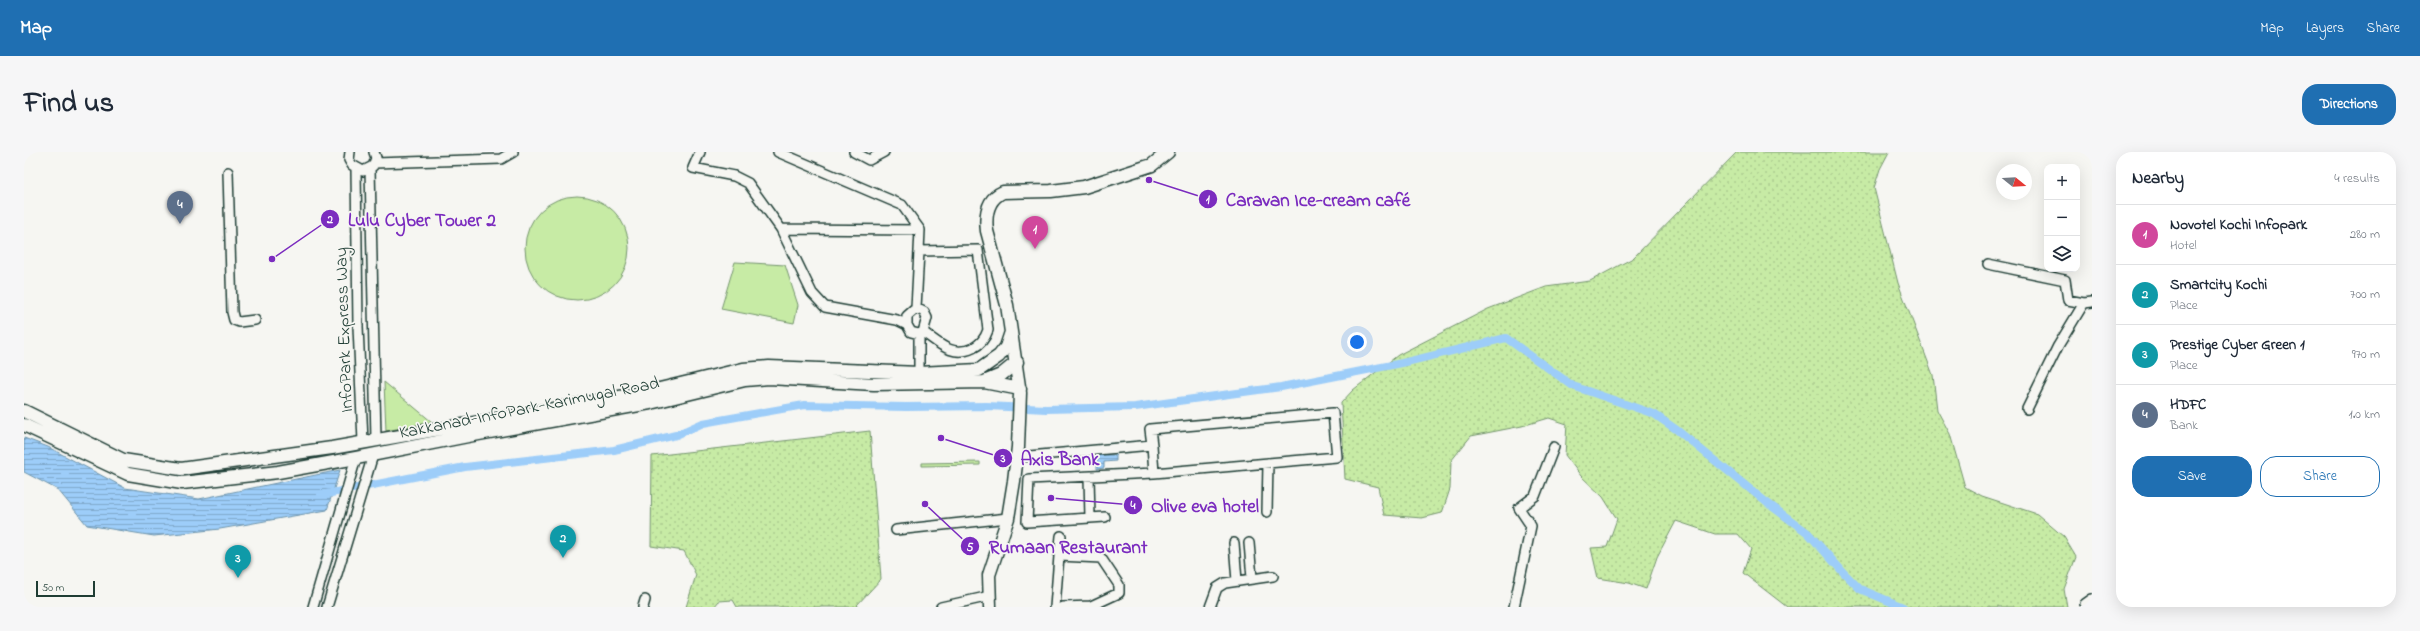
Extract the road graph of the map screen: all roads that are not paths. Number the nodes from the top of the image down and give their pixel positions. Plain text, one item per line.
1 (350, 152) edge
2 (374, 152) edge
3 (513, 152) edge
4 (700, 152) edge
5 (778, 152) edge
6 (854, 152) edge
7 (884, 152) edge
8 (1168, 152) edge
9 (372, 166) junction
10 (356, 169) junction
11 (228, 172) dead end
12 (781, 229) junction
13 (920, 230) junction
14 (919, 251) junction
15 (1988, 264) dead end
16 (2088, 302) edge
17 (916, 308) junction
18 (255, 320) dead end
19 (907, 325) junction
20 (1011, 332) junction
21 (921, 333) junction
22 (1017, 362) junction
23 (919, 373) junction
24 (835, 376) junction
25 (984, 382) junction
26 (1020, 391) junction
27 (2027, 409) dead end
28 (24, 412) edge
29 (24, 425) edge
30 (376, 439) junction
31 (363, 442) junction
32 (1152, 445) junction
33 (1554, 447) dead end
34 (373, 454) junction
35 (1018, 457) junction
36 (355, 463) junction
37 (1268, 463) junction
38 (1154, 473) junction
39 (1089, 477) junction
40 (1267, 512) dead end
41 (1105, 517) dead end
42 (1008, 518) junction
43 (1090, 518) junction
44 (896, 530) dead end
45 (1061, 536) dead end
46 (1249, 542) dead end
47 (1234, 543) dead end
48 (1059, 556) junction
49 (1273, 576) dead end
50 (1252, 578) junction
51 (1238, 581) junction
52 (990, 601) edge
53 (313, 607) edge
54 (327, 607) edge
55 (941, 607) edge
56 (1055, 607) edge
57 (1063, 607) edge
58 (1210, 607) edge
59 (1514, 607) edge

1 - 10 street, InfoPark Express Way
2 - 9 street, InfoPark Express Way
3 - 9 street
4 - 12 street
5 - 13 street
6 - 7 street
8 - 20 main road
9 - 10 street
9 - 30 street, InfoPark Express Way
10 - 31 street, InfoPark Express Way
11 - 18 street
12 - 13 street
12 - 19 street
13 - 14 street
14 - 17 street
14 - 21 street
15 - 16 street
16 - 27 street
17 - 19 street
17 - 21 street
19 - 21 street
20 - 22 main road
20 - 23 main road, Kakkanad-InfoPark-Karimugal Road
21 - 23 street
22 - 25 main road, Kakkanad-InfoPark-Karimugal Road
22 - 26 main road
23 - 24 main road, Kakkanad-InfoPark-Karimugal Road
24 - 25 main road, Kakkanad-InfoPark-Karimugal Road
24 - 30 main road, Kakkanad-InfoPark-Karimugal Road
24 - 34 main road, Kakkanad-InfoPark-Karimugal Road
25 - 26 main road
26 - 35 main road
28 - 31 main road, Kakkanad-InfoPark-Karimugal Road
29 - 36 main road, Kakkanad-InfoPark-Karimugal Road
30 - 31 main road, Kakkanad-InfoPark-Karimugal Road
32 - 35 street
32 - 37 street
32 - 38 street
33 - 59 street
34 - 36 main road, Kakkanad-InfoPark-Karimugal Road
34 - 54 street
35 - 42 main road
36 - 53 street
37 - 38 street
37 - 40 street
38 - 39 street
39 - 43 street
39 - 43 street
41 - 43 street
42 - 44 street
42 - 52 main road
45 - 48 street
46 - 50 street
47 - 51 street
48 - 56 street
48 - 57 street
49 - 50 street
50 - 51 street
51 - 58 street
52 - 55 street

